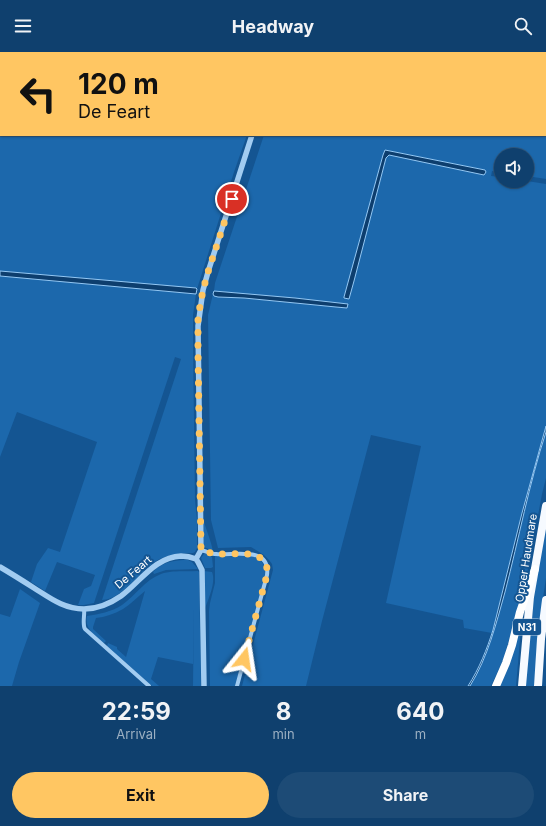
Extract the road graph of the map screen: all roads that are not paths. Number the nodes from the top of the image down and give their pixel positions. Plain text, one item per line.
1 (252, 136) edge
2 (546, 506) edge
3 (201, 550) junction
4 (196, 559) junction
5 (0, 568) edge
6 (535, 569) junction
7 (546, 600) edge
8 (84, 609) junction
9 (149, 686) edge
10 (204, 686) edge
11 (237, 686) edge
12 (496, 686) edge
13 (522, 686) edge
14 (538, 686) edge

1 - 3 street
2 - 6 highway, Opper Haudmare / N31
3 - 4 street
3 - 11 street
4 - 8 street, De Feart
4 - 10 street
5 - 8 street, De Feart
6 - 12 highway, N31
6 - 13 highway, Opper Haudmare / N31
7 - 14 highway, N31
8 - 9 street

